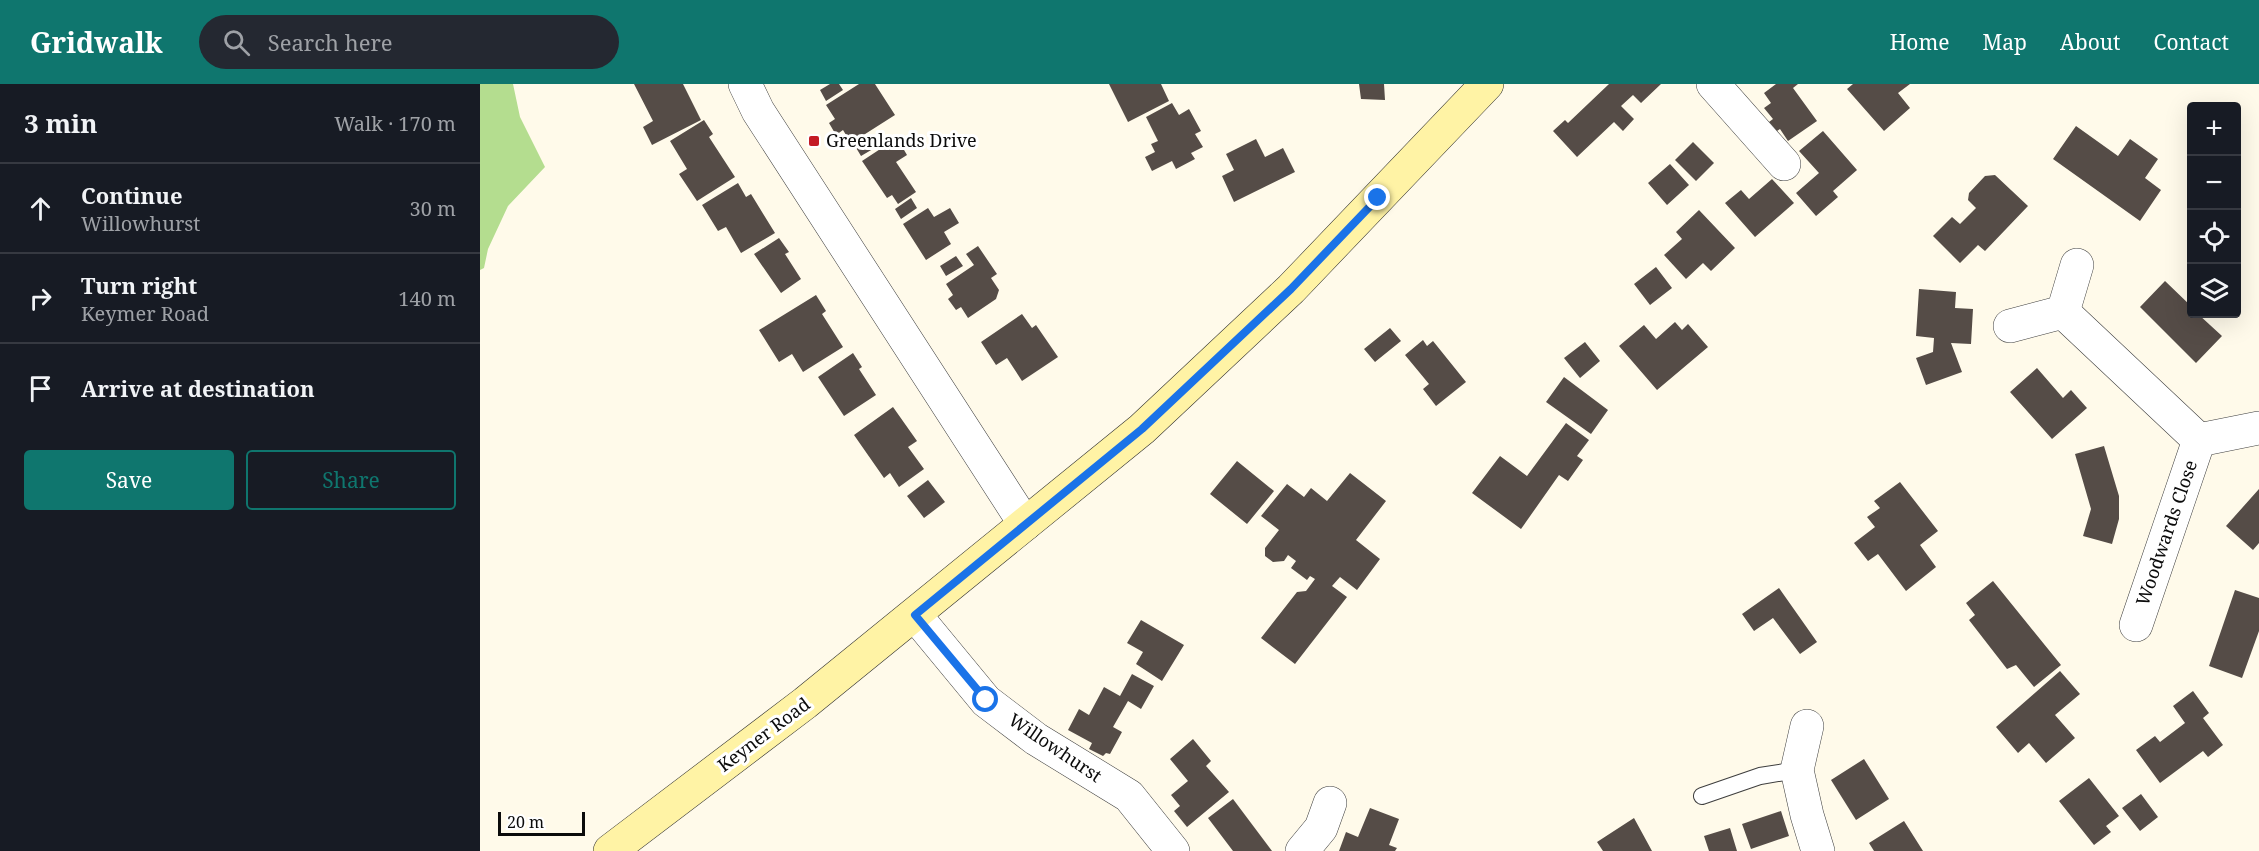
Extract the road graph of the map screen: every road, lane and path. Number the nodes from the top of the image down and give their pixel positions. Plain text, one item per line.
1 (746, 84) edge
2 (1487, 84) edge
3 (1713, 84) edge
4 (1784, 164) dead end
5 (2077, 265) dead end
6 (2063, 312) junction
7 (2010, 327) dead end
8 (2259, 428) edge
9 (2199, 440) junction
10 (1025, 524) junction
11 (915, 615) junction
12 (2136, 625) dead end
13 (1807, 726) dead end
14 (1797, 770) junction
15 (1702, 796) dead end
16 (1330, 803) dead end
17 (610, 851) edge
18 (1173, 851) edge
19 (1302, 851) edge
20 (1818, 851) edge

1 - 10 street
2 - 10 street, Keyner Road
3 - 4 street
5 - 6 street
6 - 7 street
6 - 9 street, Woodwards Close
8 - 9 street, Woodwards Close
9 - 12 street, Woodwards Close
10 - 11 street, Keyner Road
11 - 17 street, Keyner Road
11 - 18 street, Willowhurst
13 - 14 street
14 - 15 lane
14 - 20 street
16 - 19 street

